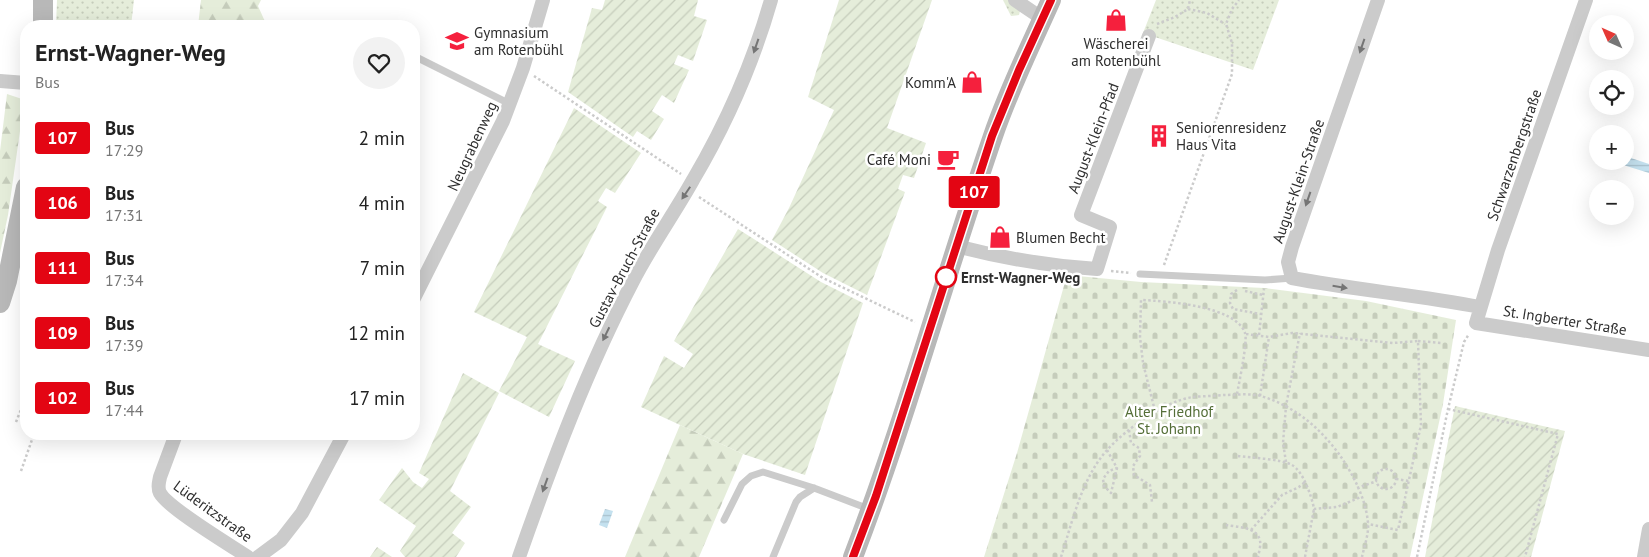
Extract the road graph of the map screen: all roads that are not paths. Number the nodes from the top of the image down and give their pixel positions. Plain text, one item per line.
1 (43, 0) edge
2 (542, 0) edge
3 (771, 0) edge
4 (1015, 0) edge
5 (1051, 0) edge
6 (1378, 0) edge
7 (1586, 0) edge
8 (1043, 19) junction
9 (43, 20) edge
10 (1149, 36) dead end
11 (420, 59) edge
12 (0, 81) edge
13 (20, 83) edge
14 (510, 104) junction
15 (20, 217) edge
16 (956, 246) junction
17 (1140, 274) dead end
18 (1292, 278) junction
19 (420, 286) edge
20 (0, 303) edge
21 (1480, 307) junction
22 (1476, 323) joint
23 (1649, 350) edge
24 (174, 440) edge
25 (341, 440) edge
26 (814, 488) junction
27 (871, 510) junction
28 (724, 520) dead end
29 (1649, 529) edge
30 (248, 557) edge
31 (258, 557) edge
32 (519, 557) edge
33 (773, 557) edge
34 (853, 557) edge
35 (1644, 557) edge

1 - 9 main road
2 - 14 street, Neugrabenweg
3 -> 32 street, Gustav-Bruch-Straße
4 - 8 street
5 - 8 main road
6 -> 18 street, August-Klein-Straße
7 - 21 street, Schwarzenbergstraße
8 - 16 main road
10 - 16 street, August-Klein-Pfad
11 - 14 lane
12 - 13 street
14 - 19 street, Neugrabenweg
15 - 20 main road
16 - 27 main road
17 - 18 lane
18 -> 21 street
21 - 22 street, Schwarzenbergstraße
22 - 23 street, St. Ingberter Straße
24 - 30 street, Lüderitzstraße
25 - 31 street
26 - 27 lane
26 - 28 lane
26 - 33 lane
27 - 34 main road
29 - 35 street

